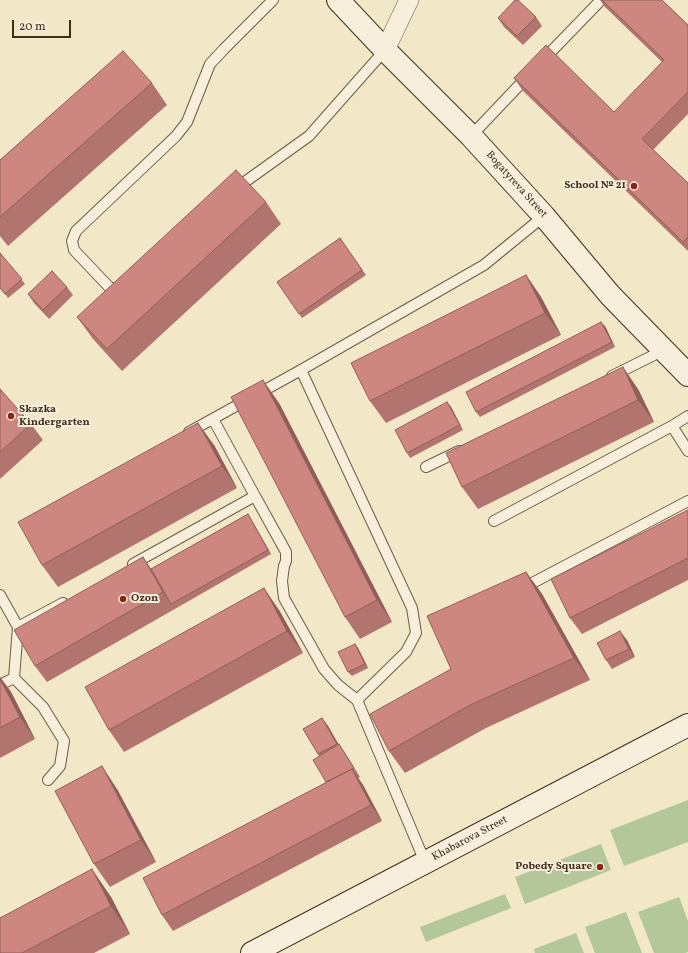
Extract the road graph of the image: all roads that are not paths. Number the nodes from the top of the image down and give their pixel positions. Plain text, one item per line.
1 (273, 0) edge
2 (338, 0) edge
3 (409, 0) edge
4 (601, 0) edge
5 (385, 50) junction
6 (471, 136) junction
7 (228, 195) edge
8 (544, 216) junction
9 (130, 282) edge
10 (664, 350) junction
11 (301, 370) junction
12 (688, 374) edge
13 (601, 381) edge
14 (688, 416) edge
15 (213, 419) junction
16 (672, 426) junction
17 (178, 438) edge
18 (468, 446) edge
19 (688, 451) edge
20 (426, 467) dead end
21 (255, 496) junction
22 (688, 501) edge
23 (494, 521) dead end
24 (123, 569) edge
25 (513, 593) edge
26 (0, 595) edge
27 (74, 596) edge
28 (18, 627) junction
29 (14, 678) junction
30 (0, 685) edge
31 (357, 700) junction
32 (688, 725) edge
33 (48, 780) dead end
34 (425, 862) junction
35 (252, 953) edge

1 - 9 lane
2 - 5 main road, Bogatyreva Street
3 - 5 street
4 - 6 lane
5 - 6 main road, Bogatyreva Street
5 - 7 lane
6 - 8 main road, Bogatyreva Street
8 - 10 main road, Bogatyreva Street
8 - 11 lane
10 - 12 main road, Bogatyreva Street
10 - 13 lane
11 - 15 lane
11 - 31 lane
14 - 16 lane
15 - 17 lane
15 - 21 lane
16 - 19 lane
16 - 23 lane
18 - 20 lane
21 - 24 lane
21 - 31 lane
22 - 25 lane
26 - 28 lane
27 - 28 lane
28 - 29 lane
29 - 30 lane
29 - 33 lane
31 - 34 lane
32 - 34 main road, Khabarova Street
34 - 35 main road, Khabarova Street

